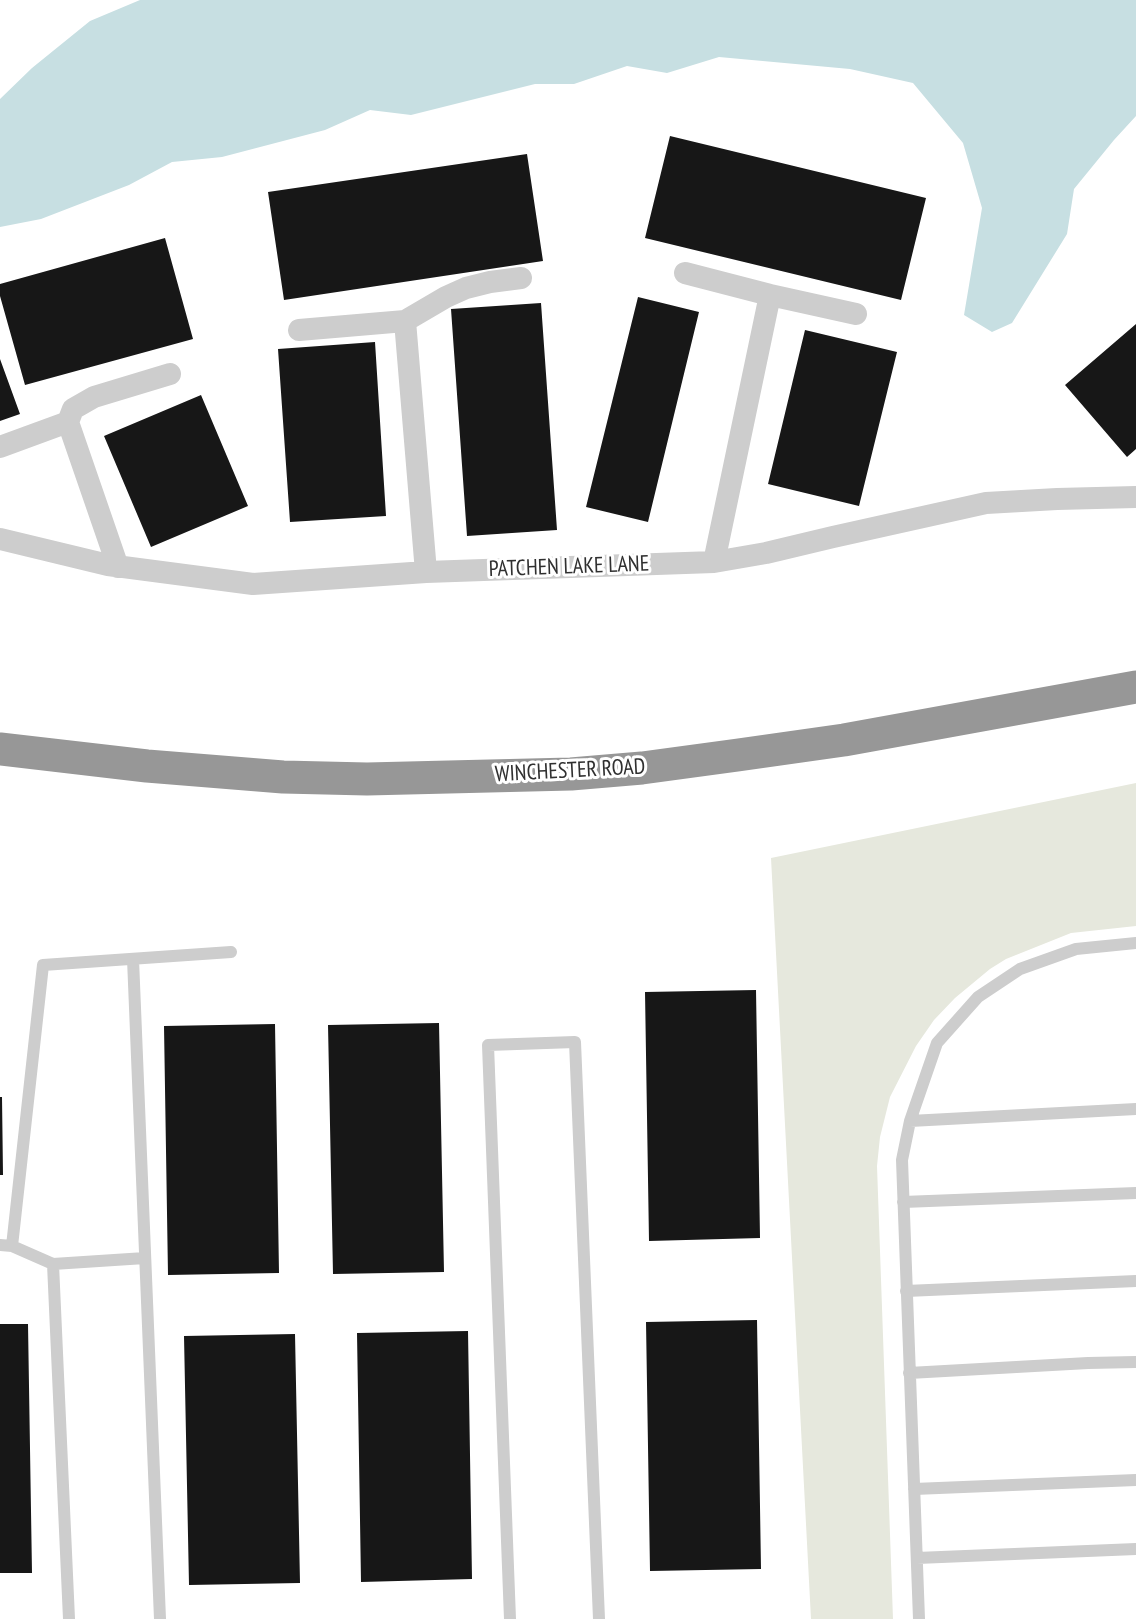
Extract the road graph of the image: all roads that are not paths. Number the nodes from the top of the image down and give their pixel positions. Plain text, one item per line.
1 (685, 273) dead end
2 (521, 278) dead end
3 (770, 295) junction
4 (856, 314) dead end
5 (405, 321) junction
6 (299, 330) dead end
7 (170, 374) dead end
8 (68, 422) junction
9 (0, 447) edge
10 (1136, 497) edge
11 (0, 539) edge
12 (714, 562) junction
13 (118, 567) junction
14 (426, 572) junction
15 (1136, 687) edge
16 (0, 749) edge
17 (1136, 943) edge
18 (231, 952) dead end
19 (133, 959) junction
20 (1136, 1109) edge
21 (910, 1121) junction
22 (1136, 1193) edge
23 (903, 1202) junction
24 (6, 1245) edge
25 (145, 1258) junction
26 (53, 1264) junction
27 (1136, 1281) edge
28 (906, 1291) junction
29 (1136, 1362) edge
30 (909, 1373) junction
31 (1136, 1480) edge
32 (914, 1489) junction
33 (1136, 1549) edge
34 (916, 1558) junction
35 (69, 1619) edge
36 (160, 1619) edge
37 (510, 1619) edge
38 (599, 1619) edge
39 (919, 1619) edge

1 - 3 street
2 - 5 street
3 - 4 street
3 - 12 street
5 - 6 street
5 - 14 street
7 - 8 street
8 - 9 street
8 - 13 street
10 - 12 street, PATCHEN LAKE LANE
11 - 13 street, PATCHEN LAKE LANE
12 - 14 street, PATCHEN LAKE LANE
13 - 14 street, PATCHEN LAKE LANE
15 - 16 highway, WINCHESTER ROAD
17 - 21 lane
18 - 19 lane
19 - 24 lane
19 - 25 lane
20 - 21 lane
21 - 23 lane
22 - 23 lane
23 - 28 lane
24 - 26 lane
25 - 26 lane
25 - 36 lane
26 - 35 lane
27 - 28 lane
28 - 30 lane
29 - 30 lane
30 - 32 lane
31 - 32 lane
32 - 34 lane
33 - 34 lane
34 - 39 lane
37 - 38 lane

